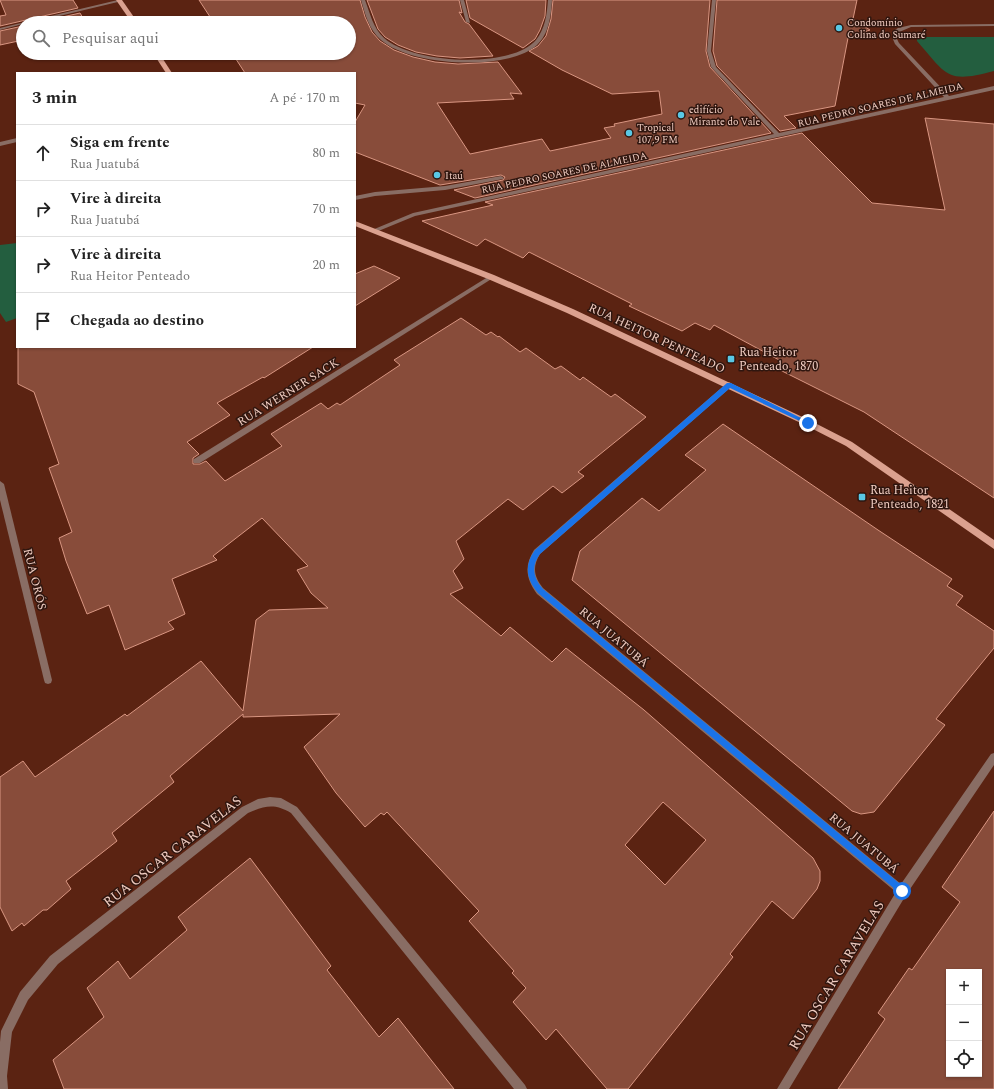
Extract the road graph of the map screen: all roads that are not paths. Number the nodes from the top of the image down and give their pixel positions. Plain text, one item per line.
1 (119, 0) edge
2 (363, 0) edge
3 (462, 0) edge
4 (550, 0) edge
5 (714, 0) edge
6 (52, 16) edge
7 (130, 16) edge
8 (468, 22) dead end
9 (16, 25) edge
10 (994, 25) edge
11 (0, 28) edge
12 (161, 60) edge
13 (168, 72) edge
14 (994, 88) edge
15 (948, 98) junction
16 (779, 136) junction
17 (16, 140) edge
18 (0, 144) edge
19 (501, 178) dead end
20 (356, 198) edge
21 (356, 223) edge
22 (374, 231) junction
23 (491, 277) junction
24 (729, 385) junction
25 (197, 461) dead end
26 (0, 484) edge
27 (994, 545) edge
28 (48, 680) dead end
29 (994, 757) edge
30 (902, 891) junction
31 (2, 1089) edge
32 (521, 1089) edge
33 (783, 1089) edge

1 - 6 street
1 - 7 main road
2 - 4 street
3 - 8 street
5 - 16 street
9 - 11 street
10 - 15 street
12 - 13 main road
14 - 15 street, RUA PEDRO SOARES DE ALMEIDA
15 - 16 street, RUA PEDRO SOARES DE ALMEIDA
16 - 22 street, RUA PEDRO SOARES DE ALMEIDA
17 - 18 street
19 - 20 street
21 - 22 main road, RUA HEITOR PENTEADO
22 - 23 main road, RUA HEITOR PENTEADO
23 - 24 main road, RUA HEITOR PENTEADO
23 - 25 street, RUA WERNER SACK
24 - 27 main road, RUA HEITOR PENTEADO
24 - 30 street, RUA JUATUBÁ
26 - 28 street, RUA ORÓS
29 - 30 street, RUA OSCAR CARAVELAS
30 - 33 street, RUA OSCAR CARAVELAS
31 - 32 street, RUA OSCAR CARAVELAS

